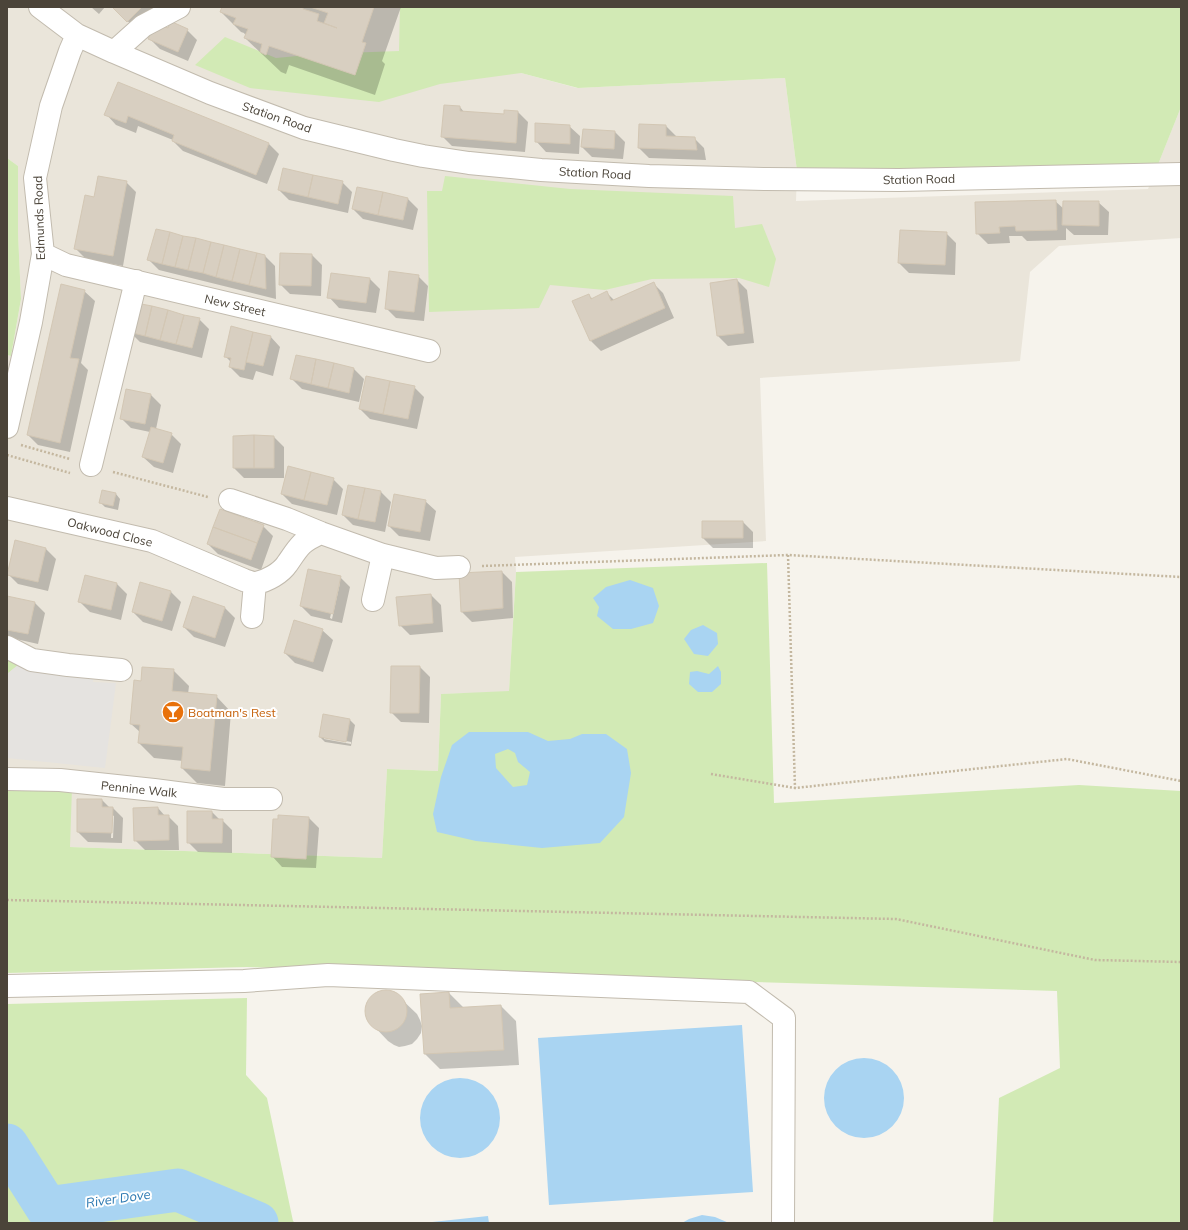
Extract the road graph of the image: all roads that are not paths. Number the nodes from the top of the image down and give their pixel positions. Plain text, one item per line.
1 (40, 7) edge
2 (179, 7) edge
3 (78, 35) junction
4 (114, 52) junction
5 (1181, 174) edge
6 (43, 254) junction
7 (136, 281) junction
8 (429, 351) dead end
9 (11, 435) edge
10 (81, 469) road end
11 (230, 500) road end
12 (7, 508) edge
13 (321, 534) junction
14 (383, 555) junction
15 (459, 566) road end
16 (255, 583) junction
17 (373, 600) dead end
18 (252, 617) dead end
19 (7, 647) edge
20 (121, 670) dead end
21 (7, 779) edge
22 (271, 799) dead end
23 (7, 986) edge
24 (783, 1223) edge

1 - 3 street, Station Road
2 - 4 street
3 - 4 street, Station Road
3 - 6 street, Edmunds Road
4 - 5 street, Station Road
6 - 7 street, New Street
6 - 9 street, Edmunds Road
7 - 8 street, New Street
7 - 10 street
11 - 13 street
12 - 16 street, Oakwood Close
13 - 14 street
13 - 16 street
14 - 15 street
14 - 17 street
16 - 18 street
19 - 20 street
21 - 22 street, Pennine Walk
23 - 24 street

